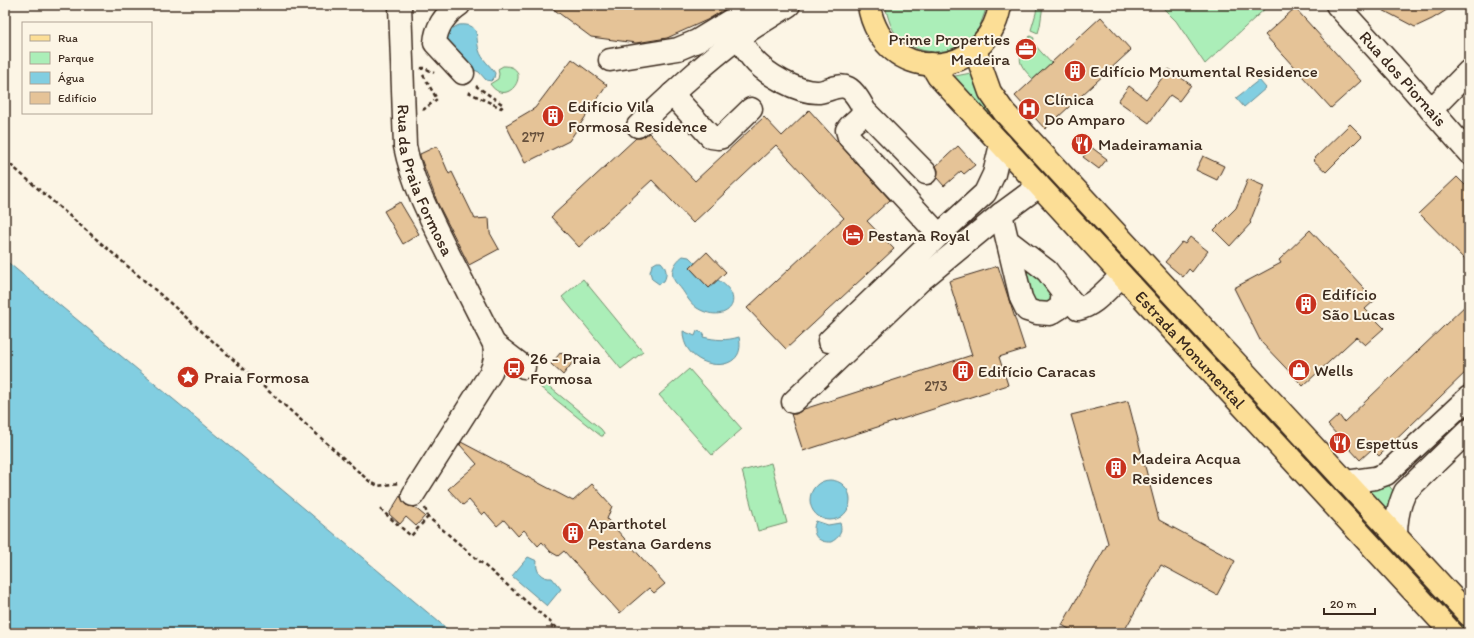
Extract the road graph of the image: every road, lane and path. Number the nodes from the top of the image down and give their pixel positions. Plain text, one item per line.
1 (400, 5) edge
2 (459, 5) edge
3 (756, 5) edge
4 (789, 5) edge
5 (869, 5) edge
6 (1000, 5) edge
7 (1338, 5) edge
8 (739, 37) junction
9 (975, 50) junction
10 (610, 60) dead end
11 (931, 64) junction
12 (1469, 70) edge
13 (463, 73) dead end
14 (672, 94) junction
15 (751, 109) dead end
16 (864, 110) junction
17 (1431, 110) junction
18 (638, 126) dead end
19 (1001, 144) junction
20 (1469, 153) edge
21 (5, 160) edge
22 (926, 173) dead end
23 (1039, 186) junction
24 (1001, 214) junction
25 (939, 235) junction
26 (1008, 241) junction
27 (1122, 276) junction
28 (1063, 292) junction
29 (829, 342) dead end
30 (494, 344) junction
31 (524, 367) dead end
32 (1469, 397) edge
33 (793, 402) dead end
34 (1469, 430) edge
35 (1346, 482) junction
36 (413, 495) junction
37 (380, 509) dead end
38 (428, 517) junction
39 (1396, 536) junction
40 (1469, 615) edge
41 (554, 625) junction
42 (549, 633) edge
43 (563, 633) edge
44 (1452, 633) edge

1 - 30 street, Rua da Praia Formosa
2 - 13 street
3 - 10 street
4 - 8 street
5 - 11 main road
6 - 9 main road
7 - 17 street, Rua dos Piornais
8 - 14 street
8 - 16 street
9 - 11 main road
9 - 35 main road, Estrada Monumental
11 - 19 main road, Estrada Monumental
12 - 17 street
14 - 15 street
14 - 18 street
16 - 22 street
16 - 25 street
17 - 20 street, Rua dos Piornais
19 - 23 main road, Estrada Monumental
19 - 25 street
21 - 36 path
23 - 24 street
23 - 27 main road, Estrada Monumental
24 - 26 street
24 - 33 street
25 - 29 street
26 - 28 street
26 - 28 street
27 - 28 street
27 - 44 main road, Estrada Monumental
30 - 31 street
30 - 36 street
32 - 35 street
34 - 39 street
35 - 39 main road, Estrada Monumental
36 - 38 path
37 - 38 path
38 - 41 path
39 - 40 main road, Estrada Monumental
41 - 42 path
41 - 43 path

